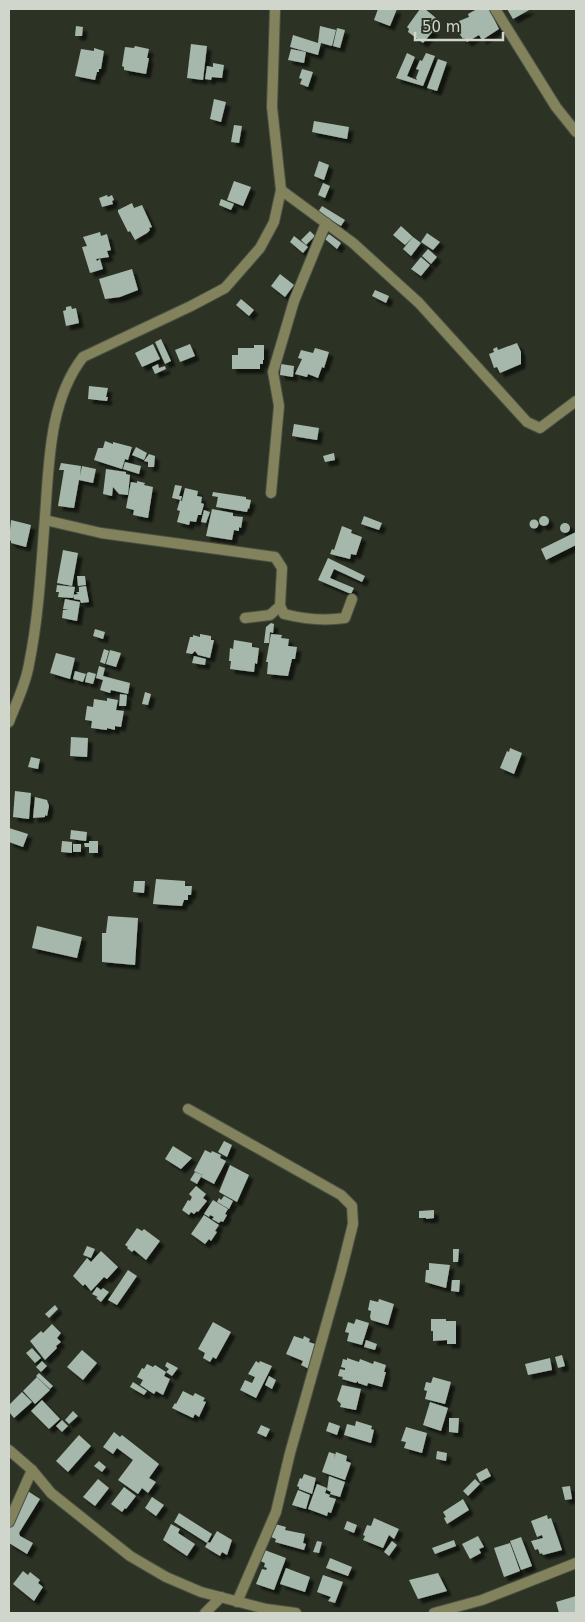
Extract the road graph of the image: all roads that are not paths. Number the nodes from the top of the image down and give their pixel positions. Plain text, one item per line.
1 (275, 9) edge
2 (495, 9) edge
3 (576, 132) edge
4 (281, 190) junction
5 (326, 223) junction
6 (576, 401) edge
7 (271, 493) dead end
8 (45, 520) junction
9 (352, 599) dead end
10 (280, 606) junction
11 (245, 618) dead end
12 (9, 722) edge
13 (188, 1109) dead end
14 (9, 1450) edge
15 (32, 1470) junction
16 (9, 1522) edge
17 (576, 1563) edge
18 (221, 1597) junction
19 (237, 1602) junction
20 (205, 1613) edge
21 (296, 1613) edge
22 (434, 1613) edge

1 - 4 street
2 - 3 street
4 - 5 street
4 - 8 street
5 - 6 street
5 - 7 street
8 - 10 street
8 - 12 street
9 - 10 street
10 - 11 street
13 - 19 street
14 - 15 street
15 - 16 street
15 - 18 street
17 - 22 street
18 - 19 street
18 - 20 street
19 - 21 street

